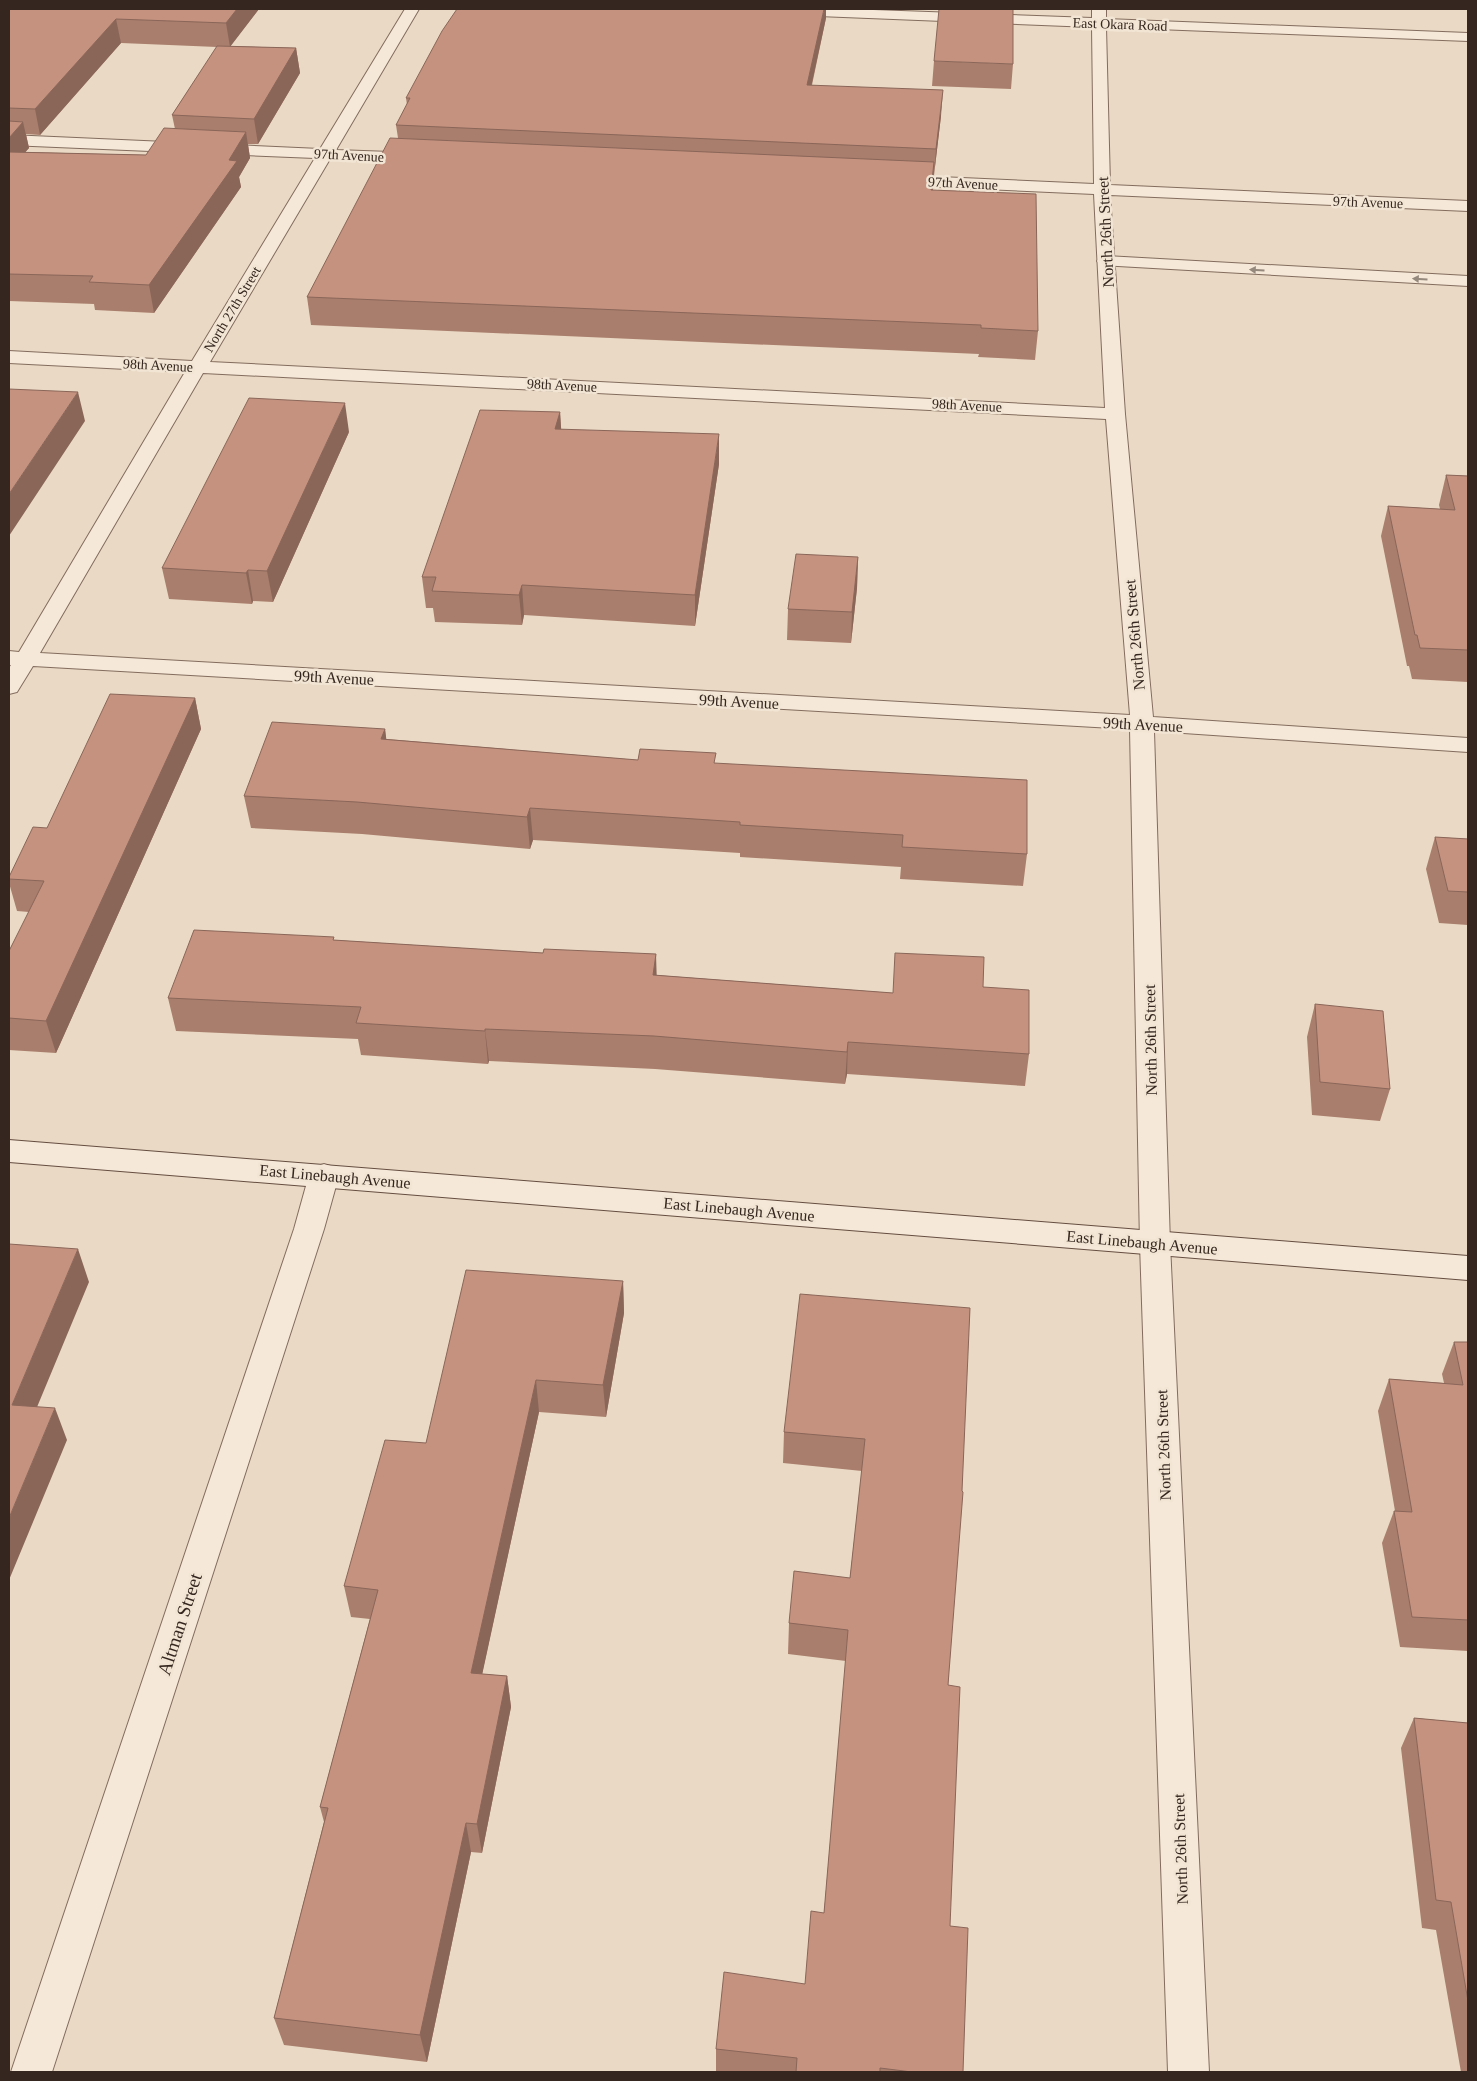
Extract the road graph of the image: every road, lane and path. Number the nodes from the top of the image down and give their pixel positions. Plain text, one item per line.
1 (412, 9) edge
2 (743, 9) edge
3 (1099, 16) edge
4 (1468, 37) edge
5 (9, 140) edge
6 (325, 153) junction
7 (435, 158) edge
8 (884, 180) edge
9 (1102, 190) junction
10 (1468, 206) edge
11 (1106, 261) junction
12 (1468, 282) edge
13 (9, 357) edge
14 (197, 367) junction
15 (1115, 414) junction
16 (18, 659) edge
17 (9, 688) edge
18 (1142, 723) junction
19 (1468, 745) edge
20 (9, 1151) edge
21 (324, 1176) junction
22 (1155, 1244) junction
23 (1468, 1268) edge
24 (31, 2072) edge
25 (1189, 2072) edge

1 - 6 street, North 27th Street
2 - 3 street, East Okara Road
3 - 4 street, East Okara Road
3 - 9 street, North 26th Street
5 - 6 street, 97th Avenue
6 - 7 street, 97th Avenue
6 - 14 street, North 27th Street
8 - 9 street, 97th Avenue
9 - 10 street, 97th Avenue
9 - 11 street, North 26th Street
12 -> 11 street
11 - 15 street, North 26th Street
13 - 14 street, 98th Avenue
14 - 15 street, 98th Avenue
14 - 16 street, North 27th Street
15 - 18 street, North 26th Street
16 - 17 street, North 27th Street
16 - 18 street, 99th Avenue
18 - 19 street, 99th Avenue
18 - 22 street, North 26th Street
20 - 21 street, East Linebaugh Avenue
21 - 22 street, East Linebaugh Avenue
21 - 24 street, Altman Street
22 - 23 street, East Linebaugh Avenue
22 - 25 street, North 26th Street

